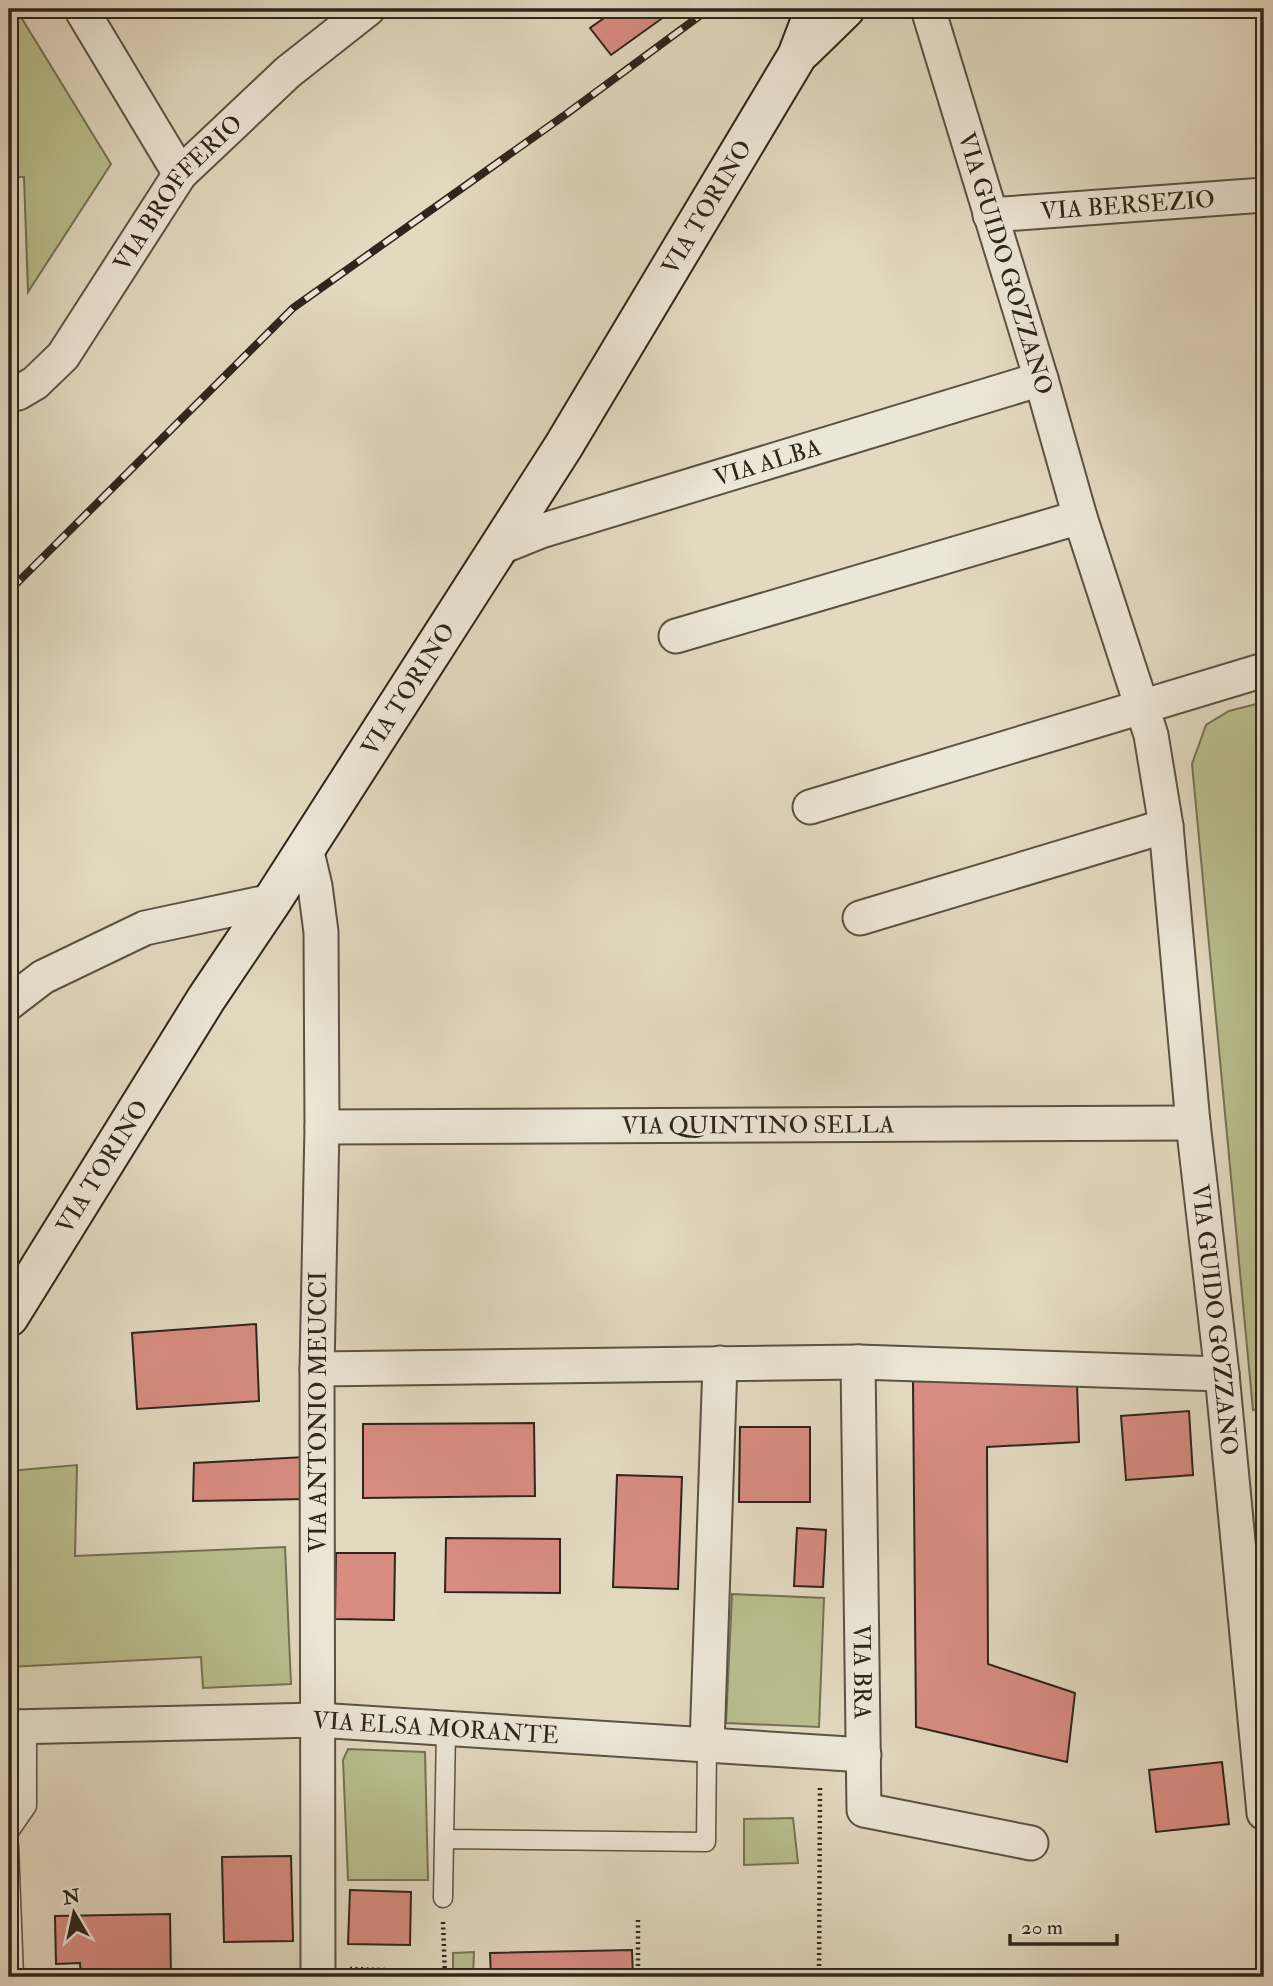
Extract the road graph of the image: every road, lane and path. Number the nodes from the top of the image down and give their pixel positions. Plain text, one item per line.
1 (81, 9) edge
2 (368, 9) edge
3 (815, 9) edge
4 (845, 9) edge
5 (928, 9) edge
6 (797, 56) junction
7 (180, 174) junction
8 (1264, 195) edge
9 (990, 215) junction
10 (1041, 379) junction
11 (9, 394) edge
12 (1080, 517) junction
13 (496, 549) junction
14 (676, 636) dead end
15 (1264, 670) edge
16 (1143, 708) junction
17 (810, 807) dead end
18 (1166, 826) junction
19 (306, 848) junction
20 (272, 901) junction
21 (860, 918) dead end
22 (9, 1003) edge
23 (1193, 1123) junction
24 (322, 1127) junction
25 (9, 1317) edge
26 (858, 1362) junction
27 (720, 1363) junction
28 (317, 1369) junction
29 (1222, 1374) junction
30 (317, 1720) junction
31 (18, 1727) edge
32 (446, 1728) junction
33 (707, 1745) junction
34 (820, 1752) junction
35 (863, 1755) junction
36 (1264, 1813) edge
37 (9, 1832) edge
38 (444, 1839) junction
39 (1031, 1843) dead end
40 (9, 1846) edge
41 (443, 1906) joint
42 (638, 1919) dead end
43 (318, 1973) edge
44 (15, 1977) edge
45 (387, 1977) edge
46 (445, 1977) edge
47 (638, 1977) edge
48 (819, 1977) edge

1 - 7 street
2 - 7 street, VIA BROFFERIO
3 - 6 main road, VIA TORINO
4 - 6 main road, VIA TORINO
5 - 9 street, VIA GUIDO GOZZANO
6 - 13 main road, VIA TORINO
7 - 11 street, VIA BROFFERIO
8 - 9 street, VIA BERSEZIO
9 - 10 street, VIA GUIDO GOZZANO
10 - 12 street, VIA GUIDO GOZZANO
10 - 13 street, VIA ALBA
12 - 14 street
12 - 16 street, VIA GUIDO GOZZANO
13 - 19 main road, VIA TORINO
15 - 16 street
16 - 17 street
16 - 18 street, VIA GUIDO GOZZANO
18 - 21 street
18 - 23 street, VIA GUIDO GOZZANO
19 - 20 main road, VIA TORINO
19 - 24 street, VIA ANTONIO MEUCCI
20 - 22 street
20 - 25 main road, VIA TORINO
23 - 24 street, VIA QUINTINO SELLA
23 - 29 street, VIA GUIDO GOZZANO
24 - 28 street, VIA ANTONIO MEUCCI
26 - 27 street
26 - 29 street
26 - 35 street, VIA BRA
27 - 28 street
27 - 33 street
28 - 30 street, VIA ANTONIO MEUCCI
29 - 36 street, VIA GUIDO GOZZANO
30 - 31 street, VIA ELSA MORANTE
30 - 32 street, VIA ELSA MORANTE
30 - 43 street, VIA ANTONIO MEUCCI
31 - 37 lane
32 - 33 street, VIA ELSA MORANTE
32 - 38 lane
33 - 34 street, VIA ELSA MORANTE
33 - 38 lane
34 - 35 street, VIA ELSA MORANTE
34 - 48 path
35 - 39 street, VIA BRA
38 - 41 lane
40 - 44 lane
41 - 46 path
42 - 47 path
43 - 45 path

